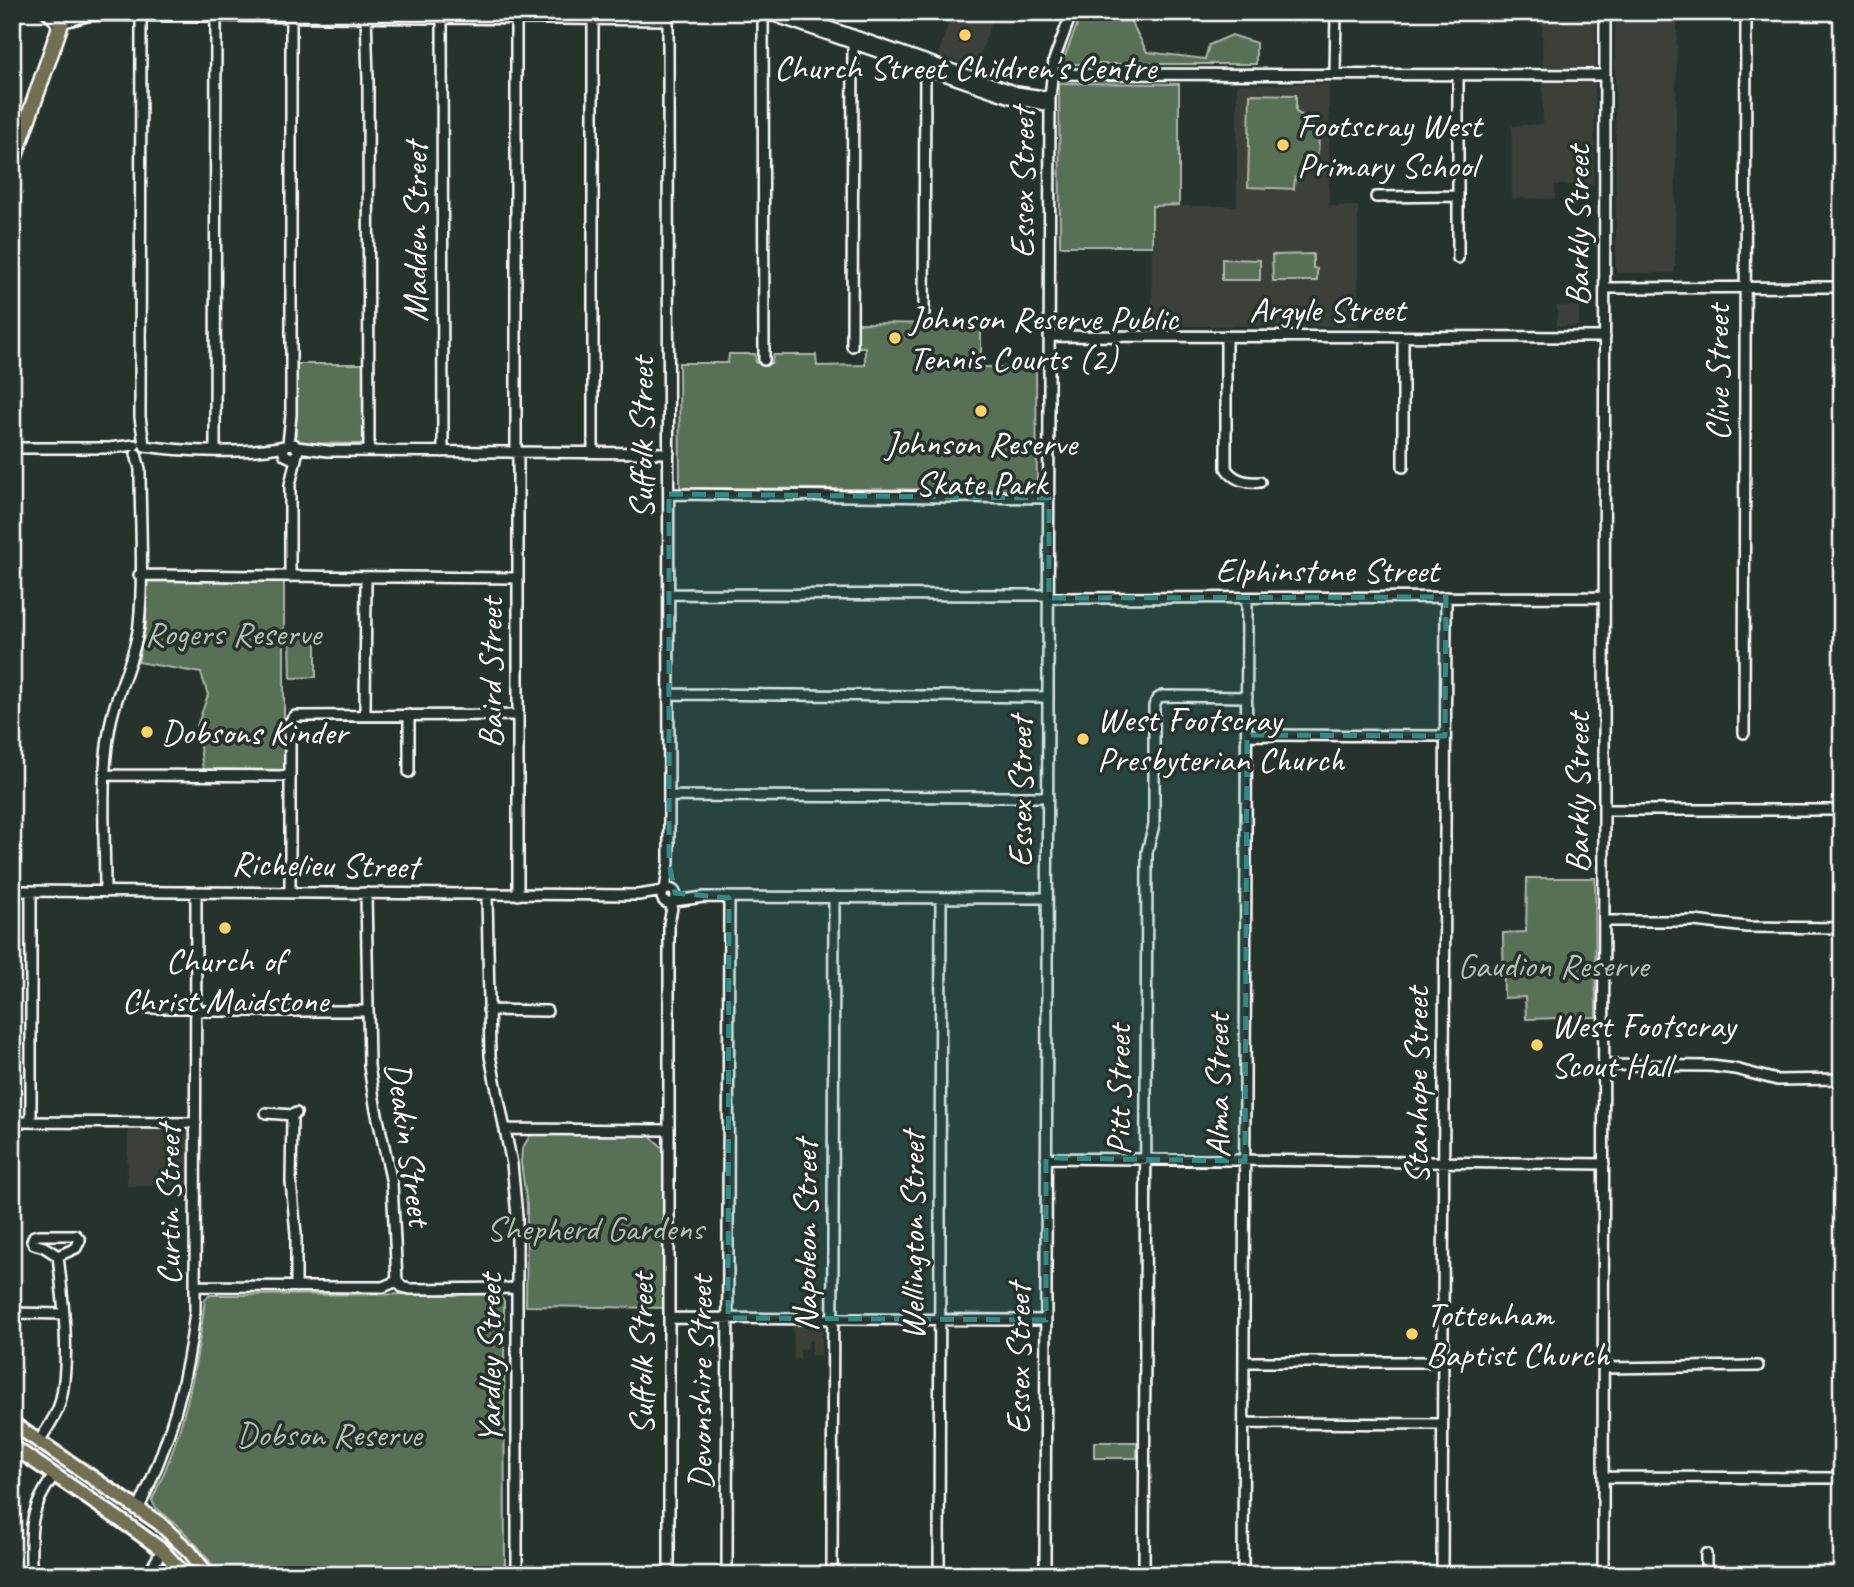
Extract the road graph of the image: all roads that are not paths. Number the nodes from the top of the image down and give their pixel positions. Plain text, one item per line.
1 (46, 12) edge
2 (763, 12) edge
3 (786, 12) edge
4 (1072, 12) edge
5 (1336, 12) edge
6 (1605, 12) edge
7 (1746, 12) edge
8 (87, 14) edge
9 (291, 14) edge
10 (141, 15) junction
11 (366, 15) edge
12 (442, 15) edge
13 (216, 16) junction
14 (668, 16) edge
15 (516, 18) junction
16 (593, 19) junction
17 (62, 22) edge
18 (853, 39) junction
19 (925, 64) junction
20 (1051, 74) junction
21 (1335, 74) junction
22 (1458, 75) junction
23 (1605, 75) junction
24 (1050, 102) junction
25 (12, 165) edge
26 (1457, 196) junction
27 (1376, 197) dead end
28 (1458, 258) dead end
29 (1842, 287) edge
30 (1605, 288) junction
31 (1745, 288) junction
32 (924, 315) dead end
33 (1050, 336) junction
34 (1226, 336) junction
35 (1403, 337) junction
36 (1605, 337) junction
37 (852, 346) dead end
38 (764, 360) dead end
39 (12, 448) edge
40 (140, 449) junction
41 (215, 450) junction
42 (291, 450) junction
43 (369, 451) junction
44 (443, 452) junction
45 (517, 452) junction
46 (593, 452) junction
47 (668, 453) junction
48 (1403, 467) dead end
49 (1260, 482) dead end
50 (669, 494) junction
51 (1049, 498) junction
52 (139, 575) junction
53 (290, 577) junction
54 (366, 578) junction
55 (518, 578) junction
56 (669, 594) junction
57 (1049, 597) junction
58 (1446, 597) junction
59 (1605, 597) junction
60 (1247, 598) junction
61 (669, 694) junction
62 (1048, 696) junction
63 (1247, 697) junction
64 (365, 715) junction
65 (409, 715) junction
66 (517, 715) junction
67 (1744, 733) dead end
68 (1247, 735) junction
69 (1445, 736) junction
70 (409, 772) dead end
71 (105, 775) junction
72 (290, 776) junction
73 (669, 796) junction
74 (1048, 797) junction
75 (1605, 810) junction
76 (1842, 810) edge
77 (12, 891) edge
78 (31, 891) junction
79 (105, 891) junction
80 (196, 892) junction
81 (290, 892) junction
82 (366, 893) junction
83 (487, 895) junction
84 (518, 895) junction
85 (669, 896) junction
86 (834, 897) junction
87 (729, 898) junction
88 (941, 898) junction
89 (1047, 898) junction
90 (1604, 921) junction
91 (1842, 928) edge
92 (146, 1008) dead end
93 (196, 1010) junction
94 (488, 1010) junction
95 (366, 1011) junction
96 (547, 1011) dead end
97 (1604, 1065) junction
98 (1842, 1079) edge
99 (266, 1114) dead end
100 (12, 1122) edge
101 (31, 1122) junction
102 (197, 1123) junction
103 (506, 1129) junction
104 (669, 1130) junction
105 (1046, 1158) junction
106 (1146, 1159) junction
107 (1245, 1161) junction
108 (1444, 1163) junction
109 (1604, 1164) junction
110 (58, 1256) junction
111 (397, 1281) junction
112 (197, 1286) junction
113 (296, 1287) junction
114 (517, 1288) junction
115 (12, 1313) edge
116 (64, 1314) junction
117 (669, 1318) junction
118 (728, 1318) junction
119 (833, 1319) junction
120 (939, 1320) junction
121 (1046, 1320) junction
122 (1244, 1362) junction
123 (1443, 1362) junction
124 (1758, 1366) dead end
125 (1603, 1368) junction
126 (12, 1423) edge
127 (1244, 1423) junction
128 (1442, 1424) junction
129 (39, 1441) junction
130 (12, 1446) edge
131 (52, 1450) junction
132 (41, 1466) junction
133 (54, 1475) junction
134 (1603, 1477) junction
135 (1842, 1478) edge
136 (139, 1508) junction
137 (130, 1526) junction
138 (174, 1536) junction
139 (162, 1550) junction
140 (1706, 1554) dead end
141 (31, 1575) edge
142 (148, 1575) edge
143 (185, 1575) edge
144 (208, 1575) edge
145 (517, 1575) edge
146 (669, 1575) edge
147 (727, 1575) edge
148 (832, 1575) edge
149 (939, 1575) edge
150 (1045, 1575) edge
151 (1144, 1575) edge
152 (1244, 1575) edge
153 (1442, 1575) edge
154 (1603, 1575) edge
155 (1706, 1575) edge

1 - 17 street
2 - 18 street
2 - 38 street
3 - 18 street
4 - 20 street, Essex Street
5 - 21 street
6 - 23 street, Barkly Street
7 - 31 street, Clive Street
8 - 10 street
8 - 17 street
9 - 11 street
9 - 13 street
9 - 42 street
10 - 13 street
10 - 40 street
11 - 12 street
11 - 43 street
12 - 15 street
12 - 44 street, Madden Street
13 - 41 street
14 - 16 street
14 - 47 street, Suffolk Street
15 - 16 street
15 - 45 street, Baird Street
16 - 46 street
17 - 25 highway
18 - 19 street
18 - 37 street
19 - 24 street
19 - 32 street
20 - 21 street
20 - 24 street, Essex Street
21 - 22 street
22 - 23 street
22 - 26 street
23 - 30 street, Barkly Street
24 - 33 street, Essex Street
26 - 27 street
26 - 28 street
29 - 31 street
30 - 31 street
30 - 36 street, Barkly Street
31 - 67 street, Clive Street
33 - 34 street, Argyle Street
33 - 51 street, Essex Street
34 - 35 street, Argyle Street
34 - 49 street
35 - 36 street, Argyle Street
35 - 48 street
36 - 59 street, Barkly Street
39 - 40 street
40 - 41 street
40 - 52 street
41 - 42 street
42 - 43 street
42 - 53 street
43 - 44 street
44 - 45 street
45 - 46 street
45 - 55 street, Baird Street
46 - 47 street
47 - 50 street, Suffolk Street
50 - 51 street
50 - 56 street, Suffolk Street
51 - 57 street, Essex Street
52 - 53 street
52 - 71 street
53 - 54 street
54 - 55 street
54 - 64 street
55 - 66 street, Baird Street
56 - 57 street, Elphinstone Street
56 - 61 street, Suffolk Street
57 - 60 street, Elphinstone Street
57 - 62 street, Essex Street
58 - 59 street, Elphinstone Street
58 - 60 street, Elphinstone Street
58 - 69 street, Stanhope Street
59 - 75 street, Barkly Street
60 - 63 street, Alma Street
61 - 62 street
61 - 73 street, Suffolk Street
62 - 74 street, Essex Street
63 - 68 street, Alma Street
63 - 106 street, Pitt Street
64 - 65 street
64 - 72 street
65 - 66 street
65 - 70 street
66 - 84 street, Baird Street
68 - 69 street
68 - 107 street, Alma Street
69 - 108 street, Stanhope Street
71 - 72 street
71 - 79 street
72 - 81 street
73 - 74 street
73 - 85 street, Suffolk Street
74 - 89 street, Essex Street
75 - 76 street
75 - 90 street, Barkly Street
77 - 78 street, Richelieu Street
78 - 79 street, Richelieu Street
78 - 101 street
79 - 80 street, Richelieu Street
80 - 81 street, Richelieu Street
80 - 93 street, Curtin Street
81 - 82 street, Richelieu Street
82 - 83 street, Richelieu Street
82 - 95 street, Deakin Street
83 - 84 street, Richelieu Street
83 - 94 street, Yardley Street
84 - 85 street, Richelieu Street
85 - 87 street, Richelieu Street
85 - 104 street, Suffolk Street
86 - 87 street, Richelieu Street
86 - 88 street, Richelieu Street
86 - 119 street, Napoleon Street
87 - 118 street, Devonshire Street
88 - 89 street, Richelieu Street
88 - 120 street, Wellington Street
89 - 105 street, Essex Street
90 - 91 street
90 - 97 street, Barkly Street
92 - 93 street
93 - 95 street
93 - 102 street, Curtin Street
94 - 96 street
94 - 103 street, Yardley Street
95 - 111 street, Deakin Street
97 - 98 street
97 - 109 street, Barkly Street
99 - 113 street
100 - 101 street
101 - 102 street
102 - 112 street, Curtin Street
103 - 104 street
103 - 114 street, Yardley Street
104 - 117 street, Suffolk Street
105 - 106 street
105 - 121 street, Essex Street
106 - 107 street
106 - 151 street, Pitt Street
107 - 108 street
107 - 122 street, Alma Street
108 - 109 street
108 - 123 street, Stanhope Street
109 - 125 street, Barkly Street
110 - 110 street
110 - 116 street
111 - 113 street
111 - 114 street, Deakin Street
112 - 113 street
112 - 136 street, Curtin Street
114 - 145 street, Yardley Street
115 - 116 street
116 - 129 street
117 - 118 street
117 - 146 street, Suffolk Street
118 - 119 street
118 - 147 street, Devonshire Street
119 - 120 street
119 - 148 street, Napoleon Street
120 - 121 street
120 - 149 street, Wellington Street
121 - 150 street, Essex Street
122 - 123 street
122 - 127 street, Alma Street
123 - 128 street, Stanhope Street
124 - 125 street
125 - 134 street, Barkly Street
126 - 129 main road
127 - 128 street
127 - 152 street, Alma Street
128 - 153 street, Stanhope Street
129 - 131 main road
130 - 132 main road
131 - 132 main road
131 - 136 main road
132 - 133 main road
133 - 137 main road
133 - 141 street
134 - 135 street
134 - 154 street, Barkly Street
136 - 137 main road
136 - 138 main road
137 - 139 main road
138 - 139 main road
138 - 144 main road
139 - 142 street
139 - 143 main road
140 - 155 street

